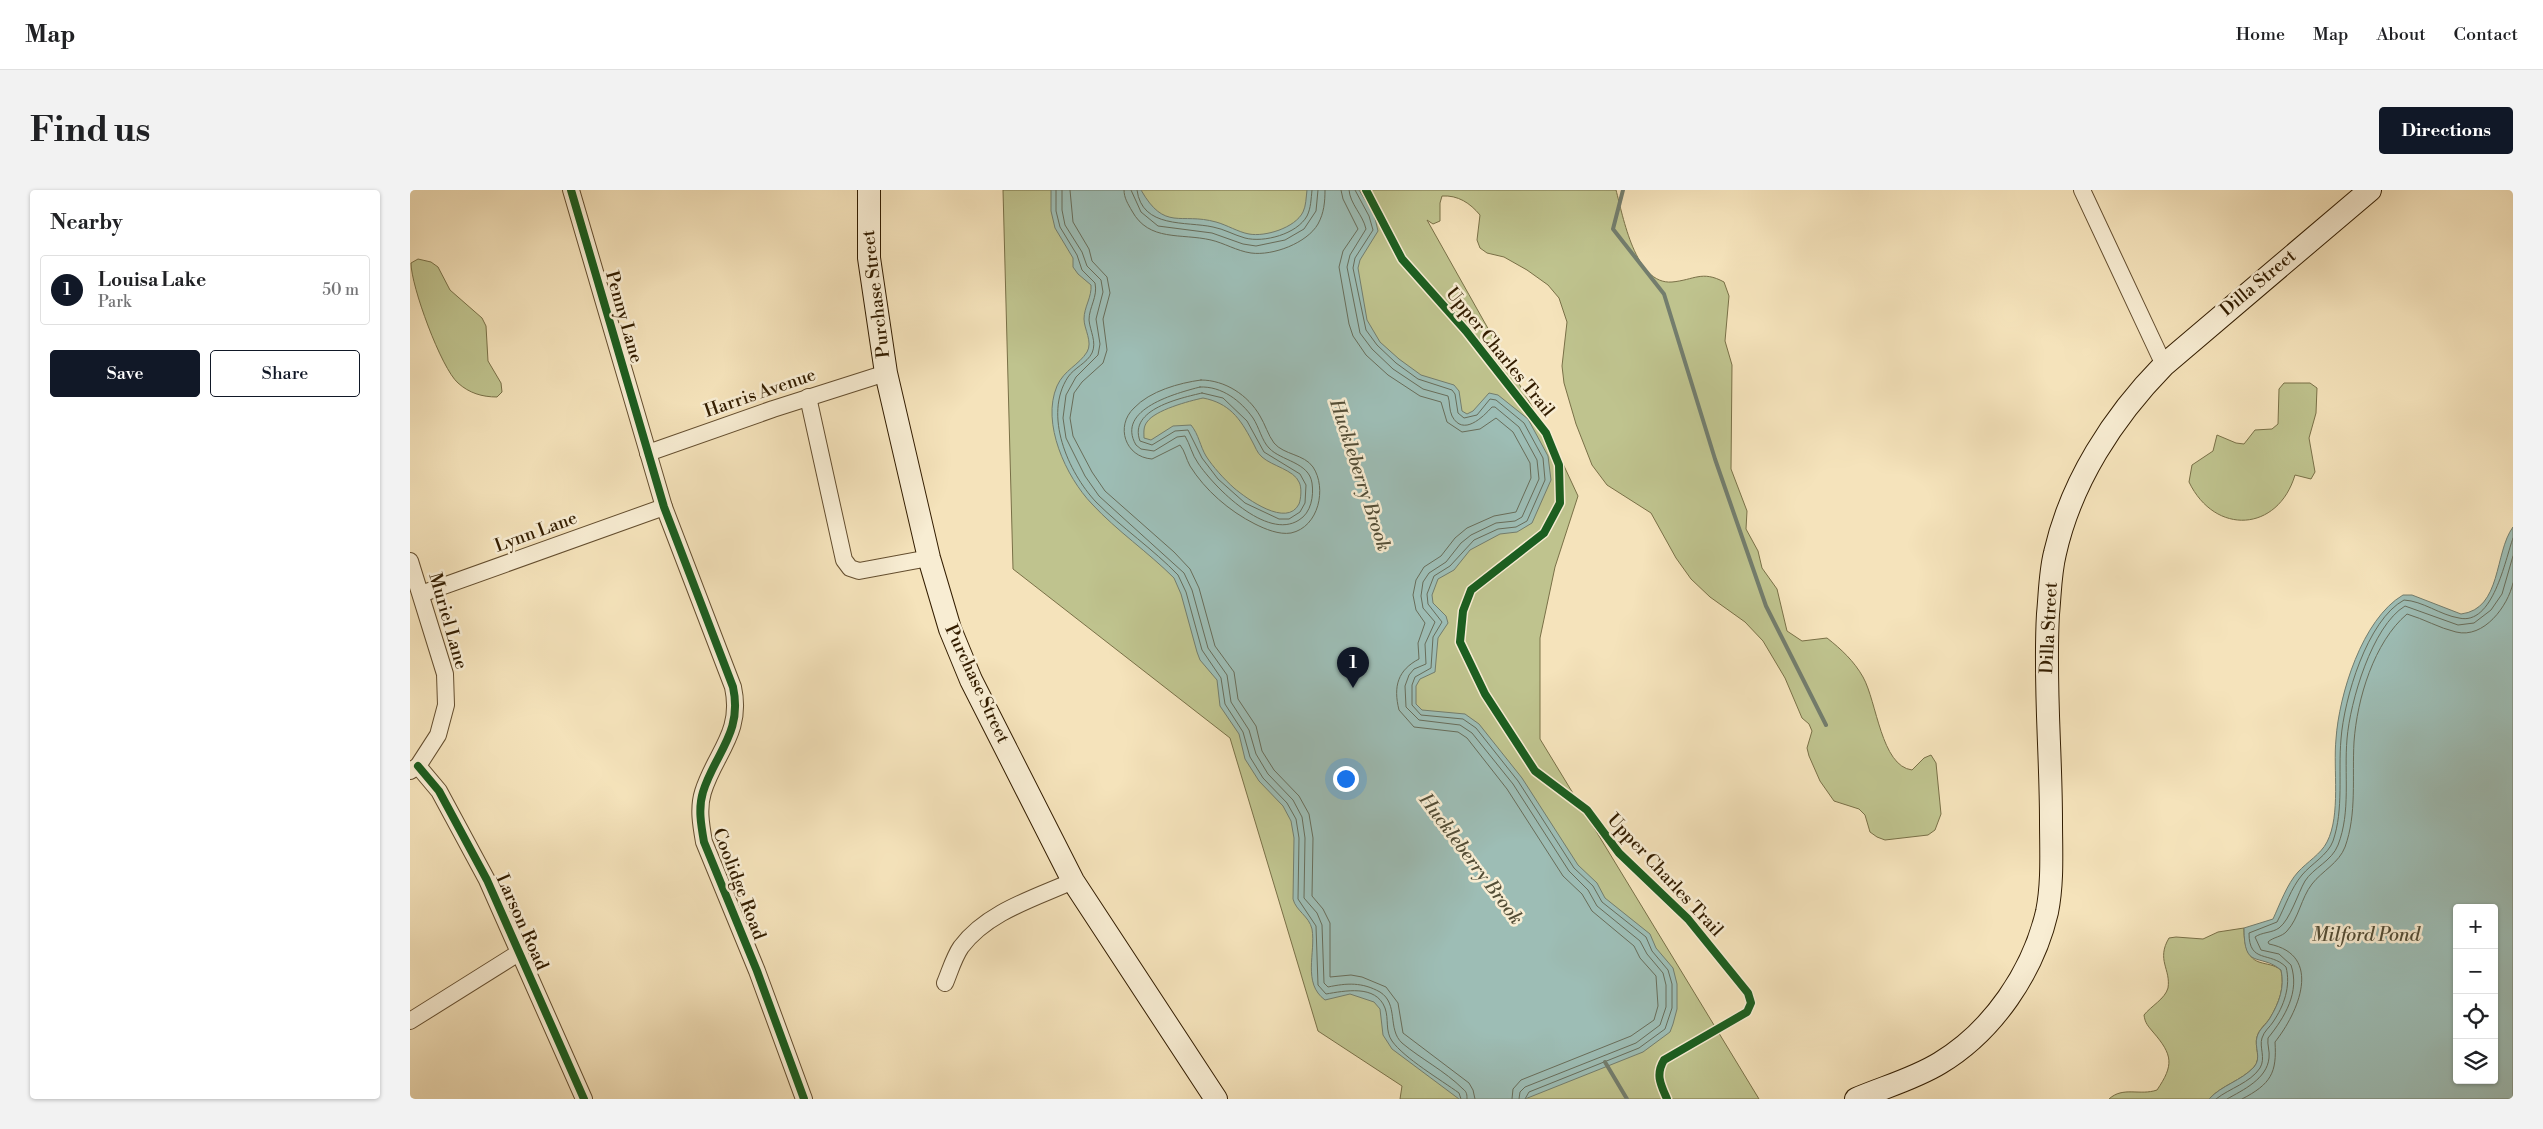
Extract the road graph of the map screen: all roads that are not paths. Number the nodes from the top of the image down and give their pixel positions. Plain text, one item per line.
1 (571, 190) edge
2 (869, 190) edge
3 (2082, 190) edge
4 (2370, 190) edge
5 (2164, 365) junction
6 (886, 373) junction
7 (808, 397) junction
8 (648, 453) junction
9 (664, 507) junction
10 (929, 558) junction
11 (410, 561) edge
12 (421, 594) junction
13 (414, 768) edge
14 (1073, 881) junction
15 (520, 952) junction
16 (945, 983) dead end
17 (410, 1021) edge
18 (584, 1099) edge
19 (804, 1099) edge
20 (1216, 1099) edge
21 (1856, 1099) edge

1 - 8 street, Penny Lane
2 - 6 main road, Purchase Street
3 - 5 street
4 - 5 main road, Dilla Street
5 - 21 main road, Dilla Street
6 - 7 street, Harris Avenue
6 - 10 main road, Purchase Street
7 - 8 street, Harris Avenue
7 - 10 street
8 - 9 street, Coolidge Road
9 - 12 street, Lynn Lane
9 - 19 street, Coolidge Road
10 - 14 main road, Purchase Street
11 - 12 street, Muriel Lane
12 - 13 street, Muriel Lane
13 - 15 street, Larson Road
14 - 16 street
14 - 20 main road, Purchase Street
15 - 17 street
15 - 18 street, Larson Road

